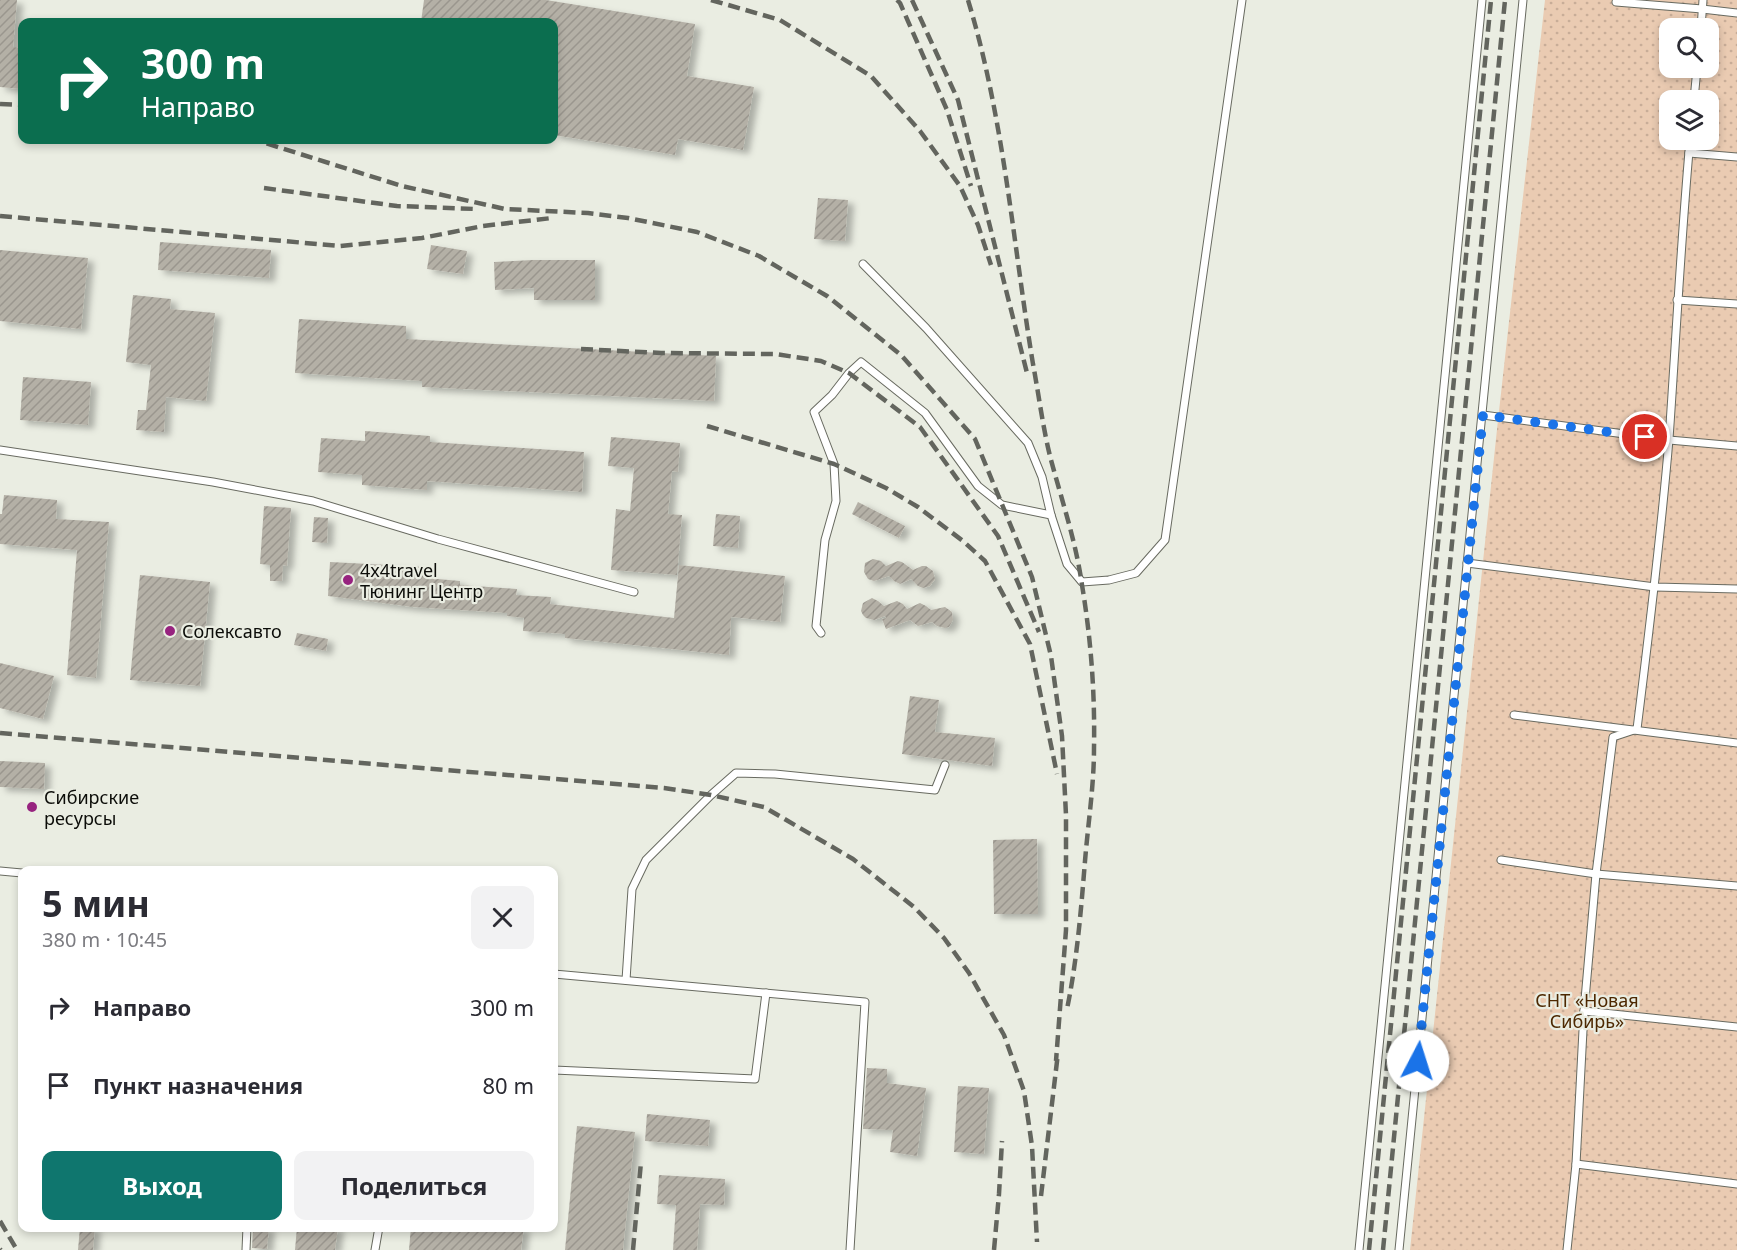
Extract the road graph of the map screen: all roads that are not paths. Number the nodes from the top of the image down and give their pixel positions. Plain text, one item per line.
1 (1242, 0) edge
2 (1482, 0) edge
3 (1523, 0) edge
4 (1703, 0) edge
5 (1616, 2) dead end
6 (1702, 9) junction
7 (1737, 13) edge
8 (1702, 18) edge
9 (1689, 150) edge
10 (1689, 153) junction
11 (1737, 158) edge
12 (863, 264) dead end
13 (1677, 300) junction
14 (1737, 304) edge
15 (1483, 415) junction
16 (1669, 440) junction
17 (1737, 446) edge
18 (0, 450) edge
19 (1051, 515) junction
20 (1467, 563) junction
21 (1654, 587) junction
22 (1737, 590) edge
23 (633, 592) dead end
24 (821, 633) dead end
25 (1514, 715) dead end
26 (1637, 729) junction
27 (1737, 743) edge
28 (945, 765) dead end
29 (1501, 860) dead end
30 (0, 871) edge
31 (18, 873) edge
32 (1596, 874) junction
33 (1737, 886) edge
34 (558, 974) edge
35 (626, 980) junction
36 (766, 993) junction
37 (1584, 1011) junction
38 (1737, 1027) edge
39 (558, 1070) edge
40 (1576, 1164) junction
41 (1737, 1184) edge
42 (247, 1232) edge
43 (379, 1232) edge
44 (246, 1250) edge
45 (375, 1250) edge
46 (850, 1250) edge
47 (1359, 1250) edge
48 (1399, 1250) edge
49 (1567, 1250) edge

1 - 19 lane
2 - 47 lane
3 - 15 lane
4 - 6 lane
5 - 6 lane
6 - 7 lane
6 - 8 lane
9 - 10 lane
10 - 11 lane
10 - 13 lane
12 - 19 lane
13 - 14 lane
13 - 16 lane
15 - 16 lane
15 - 20 lane
16 - 17 lane
16 - 21 lane
18 - 23 lane
19 - 24 lane
20 - 21 lane
20 - 48 lane
21 - 22 lane
21 - 26 lane
25 - 26 lane
26 - 27 lane
26 - 32 lane
28 - 35 lane
29 - 32 lane
30 - 31 lane
32 - 33 lane
32 - 37 lane
34 - 35 lane
35 - 36 lane
36 - 39 lane
36 - 46 lane
37 - 38 lane
37 - 40 lane
40 - 41 lane
40 - 49 lane
42 - 44 lane
43 - 45 lane

